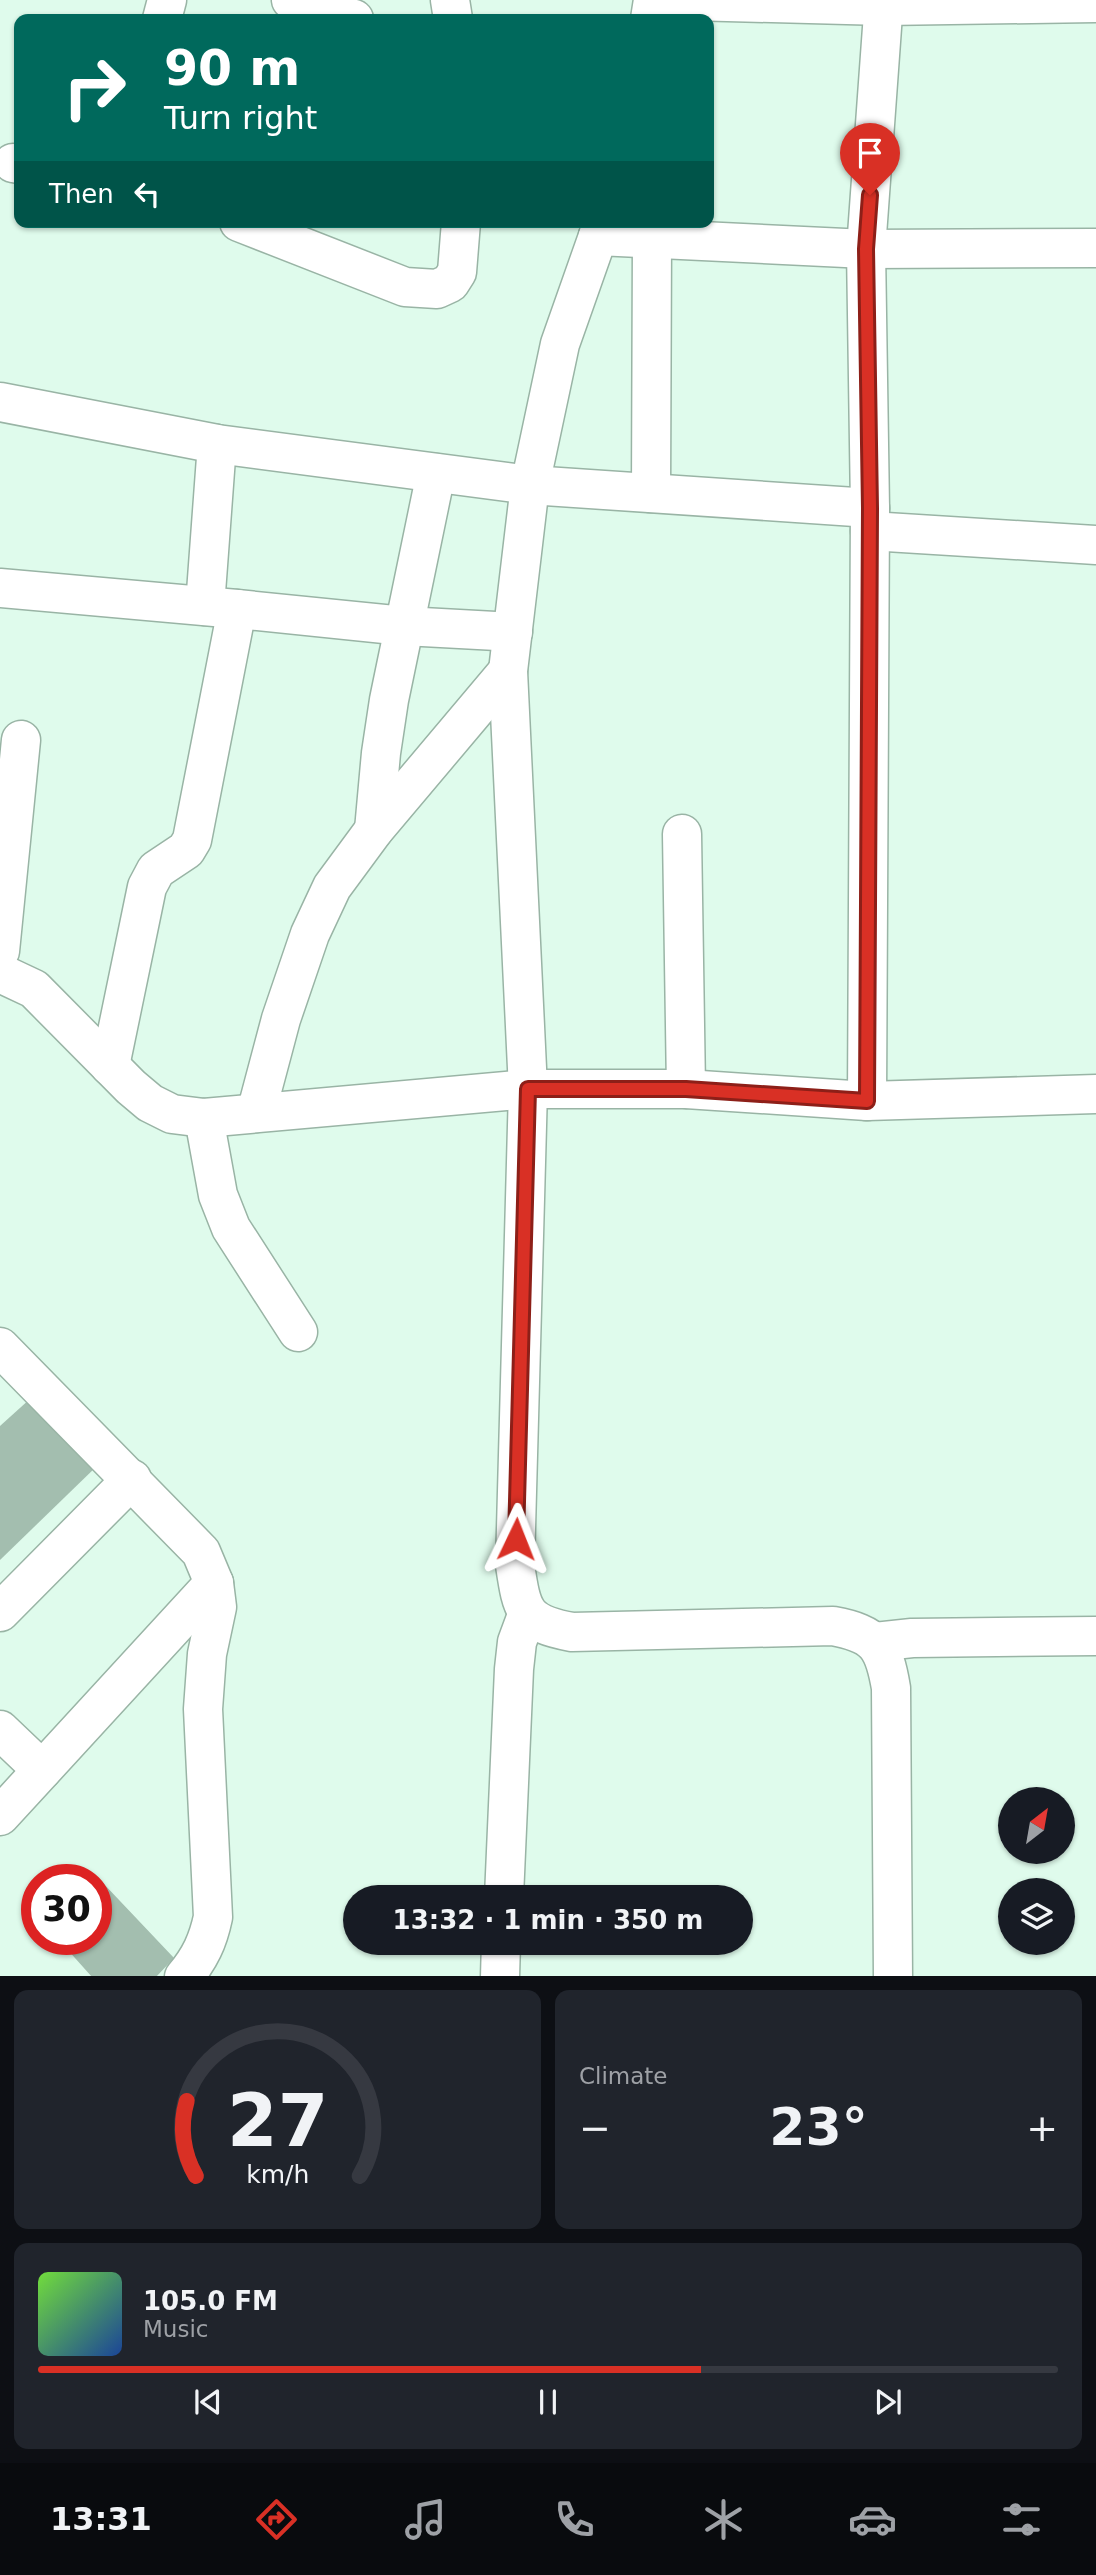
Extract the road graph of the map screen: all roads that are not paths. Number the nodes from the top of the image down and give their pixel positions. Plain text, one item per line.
1 (296, 1) edge
2 (884, 3) edge
3 (1096, 3) edge
4 (338, 14) edge
5 (651, 14) edge
6 (255, 228) edge
7 (461, 228) edge
8 (600, 229) edge
9 (652, 238) junction
10 (1096, 248) edge
11 (866, 249) junction
12 (0, 402) edge
13 (217, 444) junction
14 (436, 473) junction
15 (530, 485) junction
16 (651, 493) junction
17 (870, 519) junction
18 (1096, 545) edge
19 (0, 588) edge
20 (221, 607) junction
21 (404, 626) junction
22 (513, 632) junction
23 (509, 671) junction
24 (21, 740) dead end
25 (373, 830) junction
26 (682, 834) dead end
27 (0, 951) edge
28 (0, 973) edge
29 (110, 1066) junction
30 (528, 1089) junction
31 (686, 1089) junction
32 (1096, 1094) edge
33 (867, 1101) junction
34 (256, 1113) junction
35 (204, 1118) junction
36 (298, 1332) dead end
37 (0, 1347) edge
38 (132, 1479) junction
39 (214, 1583) junction
40 (0, 1612) edge
41 (527, 1615) junction
42 (1096, 1636) edge
43 (875, 1642) junction
44 (0, 1730) edge
45 (42, 1770) junction
46 (0, 1816) edge
47 (504, 1885) edge
48 (501, 1955) edge
49 (184, 1976) edge
50 (500, 1976) edge
51 (892, 1976) edge

1 - 4 street
2 - 3 street
2 - 5 street
2 - 11 street
6 - 7 street
8 - 9 street
8 - 15 street
9 - 11 street
9 - 16 street
10 - 11 street
11 - 17 street
12 - 13 street
13 - 14 street
13 - 20 street
14 - 15 street
14 - 21 street
15 - 16 street
15 - 22 street
16 - 17 street
17 - 18 street
17 - 33 street
19 - 20 street
20 - 21 street
20 - 29 street
21 - 22 street
21 - 25 street
22 - 23 street
23 - 25 street
23 - 30 street
24 - 27 street
25 - 34 street
26 - 31 street
28 - 29 street
29 - 35 street
30 - 31 street
30 - 34 street
30 - 41 street
31 - 33 street
32 - 33 street
34 - 35 street
35 - 36 street
37 - 38 street
38 - 39 street
38 - 40 street
39 - 45 street
39 - 49 street
41 - 43 street
41 - 47 street
42 - 43 street
43 - 51 street
44 - 45 street
45 - 46 street
48 - 50 street

